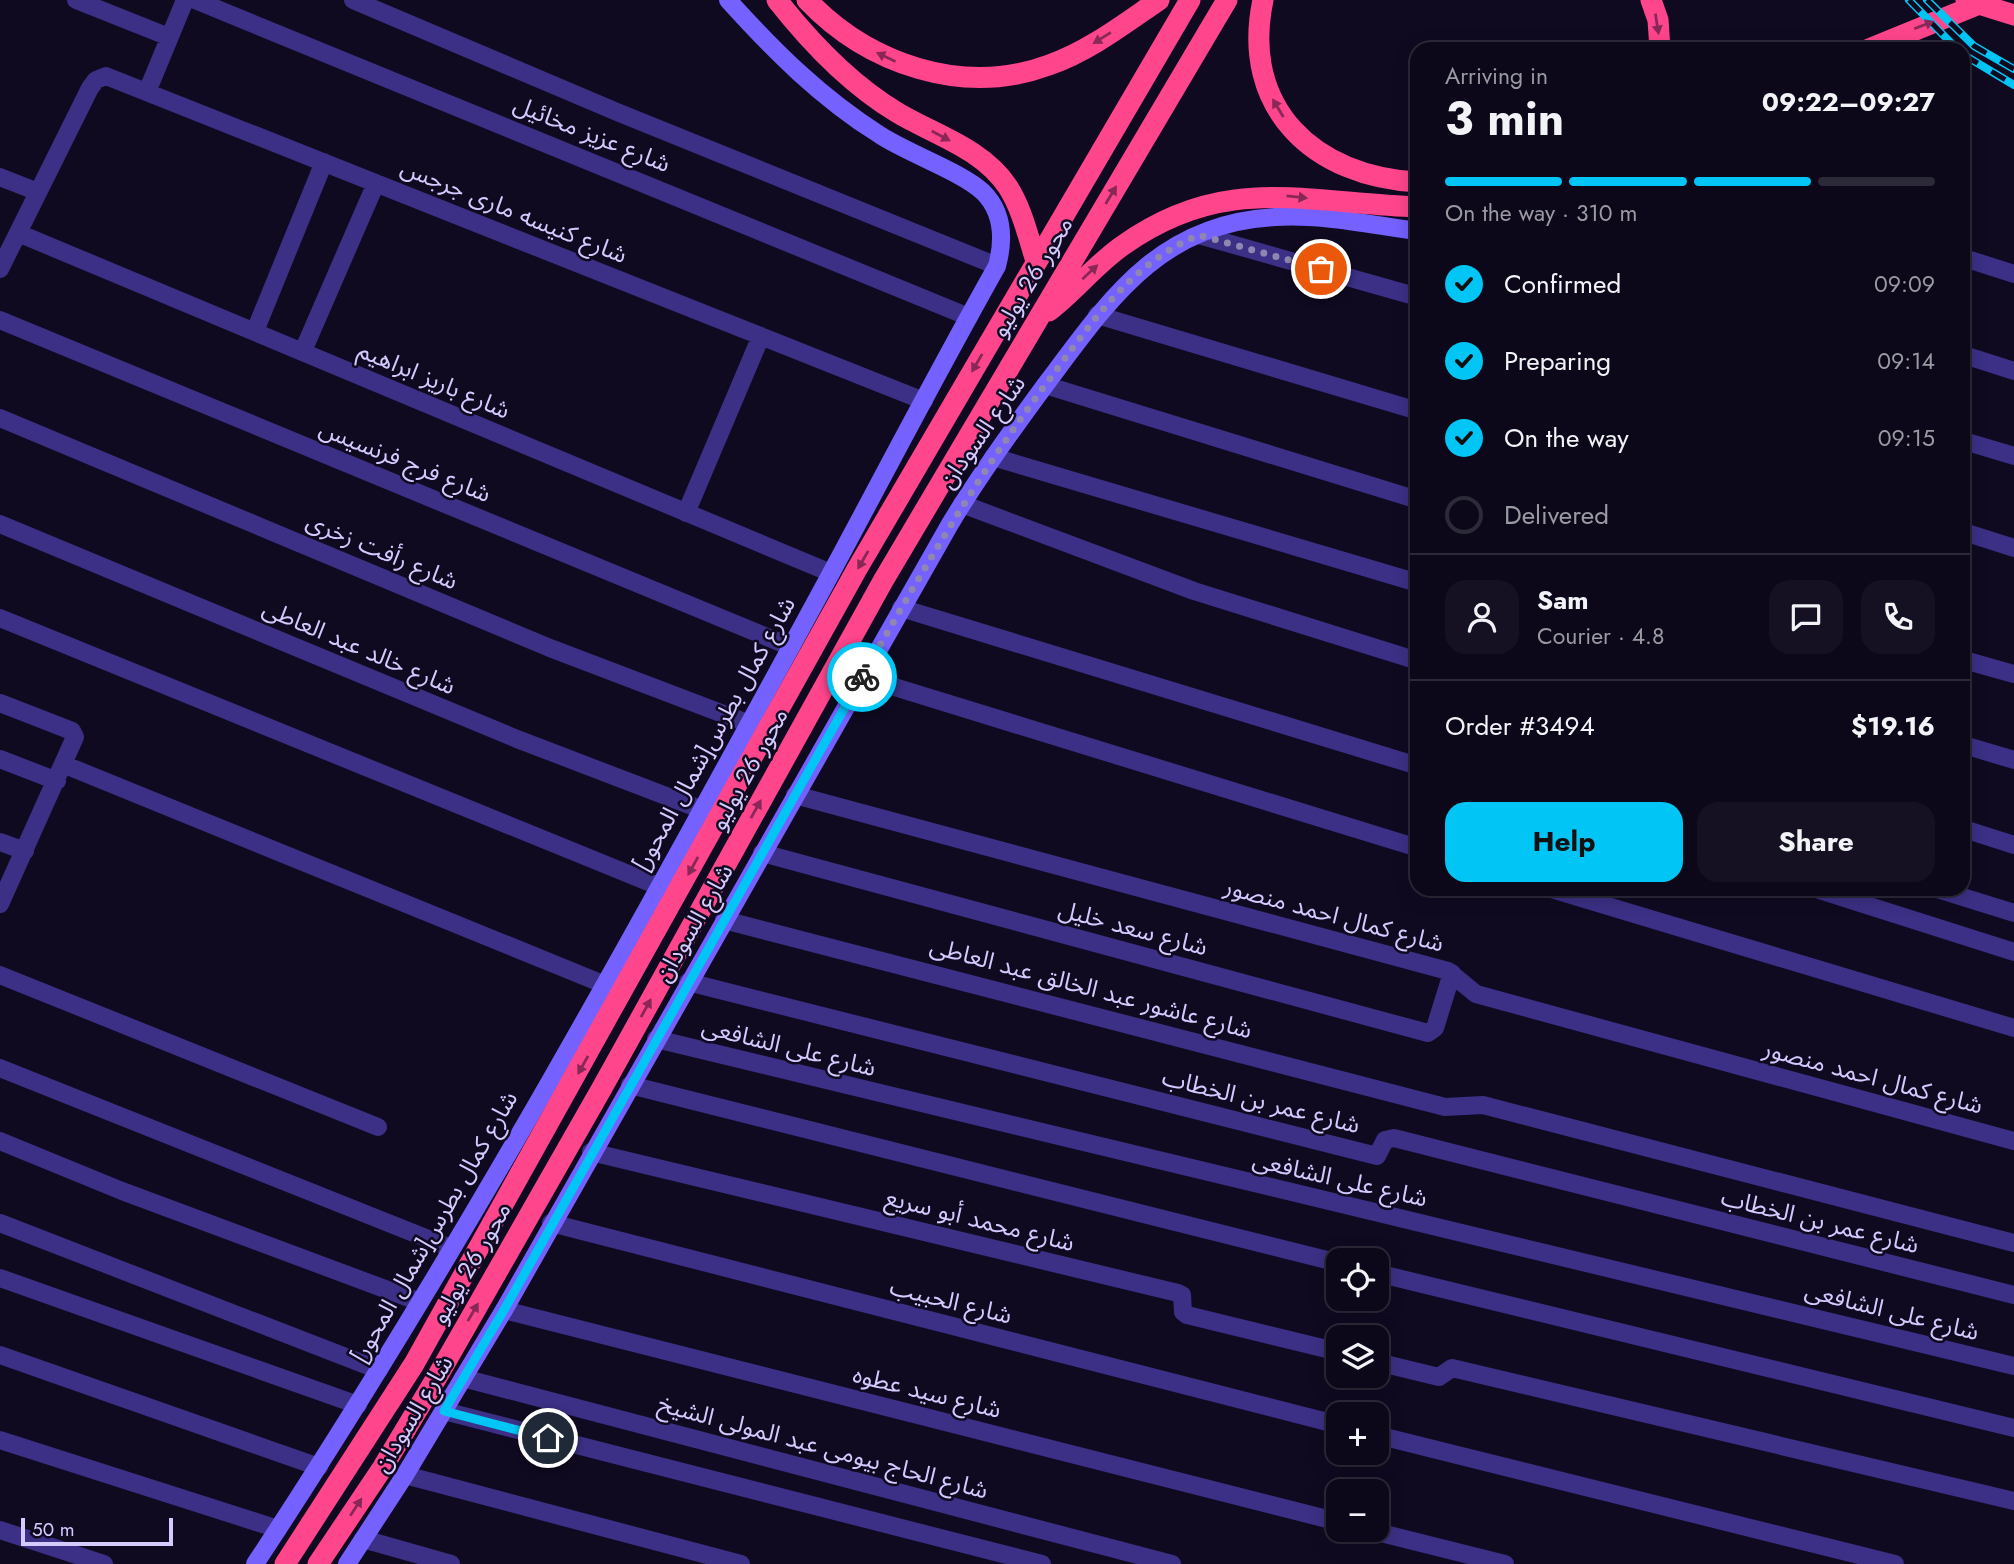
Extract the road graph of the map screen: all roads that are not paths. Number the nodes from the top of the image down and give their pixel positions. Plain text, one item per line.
1 (76, 0) edge
2 (186, 0) edge
3 (195, 0) edge
4 (353, 0) edge
5 (728, 0) edge
6 (777, 0) edge
7 (807, 0) edge
8 (1159, 0) edge
9 (1190, 0) edge
10 (1227, 0) edge
11 (1263, 0) edge
12 (1651, 0) edge
13 (1988, 7) edge
14 (169, 37) junction
15 (1660, 42) edge
16 (1889, 42) edge
17 (147, 92) junction
18 (324, 162) junction
19 (0, 177) edge
20 (1410, 181) edge
21 (376, 183) junction
22 (38, 192) junction
23 (1410, 206) edge
24 (1410, 230) edge
25 (18, 233) junction
26 (1199, 235) junction
27 (1970, 260) edge
28 (1036, 261) junction
29 (997, 266) junction
30 (0, 270) edge
31 (2014, 274) edge
32 (1410, 295) edge
33 (1097, 315) junction
34 (969, 317) junction
35 (1039, 317) junction
36 (0, 320) edge
37 (255, 331) junction
38 (761, 336) junction
39 (303, 351) junction
40 (1970, 357) edge
41 (2014, 371) edge
42 (1045, 385) junction
43 (924, 401) junction
44 (1410, 409) edge
45 (0, 418) edge
46 (1970, 443) edge
47 (2014, 456) edge
48 (993, 457) junction
49 (1410, 498) edge
50 (962, 504) junction
51 (686, 513) junction
52 (0, 524) edge
53 (1970, 534) edge
54 (2014, 548) edge
55 (831, 573) junction
56 (1410, 581) edge
57 (901, 608) junction
58 (0, 618) edge
59 (791, 647) junction
60 (1410, 658) edge
61 (1970, 662) edge
62 (2014, 674) edge
63 (862, 677) junction
64 (0, 703) edge
65 (747, 723) junction
66 (1970, 747) edge
67 (0, 759) edge
68 (2014, 760) edge
69 (1410, 764) edge
70 (65, 765) junction
71 (57, 782) junction
72 (795, 795) junction
73 (700, 809) junction
74 (1970, 831) edge
75 (0, 842) edge
76 (2014, 845) edge
77 (1410, 846) edge
78 (25, 851) junction
79 (762, 853) junction
80 (658, 886) junction
81 (1574, 896) edge
82 (1838, 896) edge
83 (1959, 896) edge
84 (0, 904) edge
85 (2014, 913) edge
86 (724, 919) junction
87 (2014, 952) edge
88 (1452, 973) junction
89 (0, 975) edge
90 (688, 982) junction
91 (603, 984) junction
92 (2014, 1028) edge
93 (656, 1039) junction
94 (0, 1068) edge
95 (630, 1085) junction
96 (378, 1126) dead end
97 (0, 1141) edge
98 (2014, 1141) edge
99 (592, 1152) junction
100 (0, 1223) edge
101 (551, 1223) junction
102 (2014, 1243) edge
103 (451, 1248) junction
104 (1326, 1260) edge
105 (1389, 1276) edge
106 (0, 1278) edge
107 (2014, 1295) edge
108 (420, 1302) junction
109 (504, 1310) junction
110 (1326, 1350) edge
111 (0, 1355) edge
112 (1389, 1365) edge
113 (2014, 1366) edge
114 (379, 1370) junction
115 (463, 1378) junction
116 (358, 1405) junction
117 (444, 1411) junction
118 (1326, 1422) edge
119 (2014, 1428) edge
120 (1389, 1437) edge
121 (0, 1440) edge
122 (319, 1467) junction
123 (405, 1475) junction
124 (2014, 1501) edge
125 (1326, 1519) edge
126 (278, 1529) junction
127 (0, 1530) edge
128 (1389, 1535) edge
129 (363, 1539) junction
130 (104, 1564) edge
131 (255, 1564) edge
132 (285, 1564) edge
133 (318, 1564) edge
134 (347, 1564) edge
135 (451, 1564) edge
136 (741, 1564) edge
137 (1042, 1564) edge
138 (1172, 1564) edge
139 (1505, 1564) edge
140 (1895, 1564) edge

1 - 14 street
2 - 14 street
3 - 34 street, شارع عزيز مخائيل
4 - 29 street
5 - 29 street, شارع كمال بطرس[شمال المحور]
6 -> 28 highway
8 -> 7 highway
9 - 28 highway, محور 26 يوليو
35 -> 10 highway, محور 26 يوليو
20 -> 11 highway
12 -> 15 highway
16 -> 13 highway
14 - 17 street
17 - 18 street, شارع كنيسه مارى جرجس
17 - 22 street, شارع كنيسه مارى جرجس
18 - 21 street, شارع كنيسه مارى جرجس
18 - 37 street
19 - 22 street
21 - 38 street, شارع كنيسه مارى جرجس
21 - 39 street
22 - 25 street
35 -> 23 highway
24 - 26 street, شارع السودان
25 - 30 street
25 - 37 street, شارع باريز ابراهيم
26 - 32 street
26 - 33 street, شارع السودان
27 - 31 street
28 -> 132 highway, محور 26 يوليو
29 - 34 street, شارع كمال بطرس[شمال المحور]
33 - 42 street, شارع السودان
33 - 44 street
34 - 43 street, شارع كمال بطرس[شمال المحور]
133 -> 35 highway, محور 26 يوليو
36 - 59 street, شارع فرج فرنسيس
37 - 39 street, شارع باريز ابراهيم
38 - 43 street, شارع كنيسه مارى جرجس
38 - 51 street
39 - 51 street, شارع باريز ابراهيم
40 - 41 street
42 - 48 street, شارع السودان
42 - 49 street
43 - 55 street, شارع كمال بطرس[شمال المحور]
45 - 65 street, شارع رأفت زخرى
46 - 47 street
48 - 50 street, شارع السودان
48 - 56 street
50 - 57 street, شارع السودان
50 - 60 street
51 - 55 street, شارع باريز ابراهيم
52 - 73 street, شارع خالد عبد العاطى
53 - 54 street
55 - 59 street, شارع كمال بطرس[شمال المحور]
57 - 63 street, شارع السودان
57 - 69 street
58 - 80 street
59 - 65 street, شارع كمال بطرس[شمال المحور]
61 - 62 street
63 - 72 street, شارع السودان
63 - 77 street
64 - 70 street
65 - 73 street, شارع كمال بطرس[شمال المحور]
66 - 68 street
67 - 71 street
70 - 71 street
70 - 91 street
71 - 78 street
72 - 79 street, شارع السودان
72 - 88 street, شارع كمال احمد منصور
73 - 80 street, شارع كمال بطرس[شمال المحور]
74 - 76 street
75 - 78 street
78 - 84 street
79 - 86 street, شارع السودان
79 - 88 street, شارع سعد خليل
80 - 91 street, شارع كمال بطرس[شمال المحور]
81 - 92 street
82 - 87 street
83 - 85 street
86 - 90 street, شارع السودان
86 - 102 street, شارع عاشور عبد الخالق عبد العاطى
88 - 98 street, شارع كمال احمد منصور
89 - 96 street
90 - 93 street, شارع السودان
90 - 107 street, شارع عمر بن الخطاب
91 - 103 street, شارع كمال بطرس[شمال المحور]
93 - 95 street, شارع السودان
93 - 113 street, شارع على الشافعى
94 - 103 street
95 - 99 street, شارع السودان
95 - 104 street
97 - 108 street
99 - 101 street, شارع السودان
99 - 110 street, شارع محمد أبو سريع
100 - 114 street
101 - 109 street, شارع السودان
101 - 118 street, شارع الحبيب
103 - 108 street, شارع كمال بطرس[شمال المحور]
105 - 119 street
106 - 116 street
108 - 114 street, شارع كمال بطرس[شمال المحور]
109 - 115 street, شارع السودان
109 - 125 street, شارع سيد عطوه
111 - 122 street
112 - 124 street
114 - 116 street, شارع كمال بطرس[شمال المحور]
115 - 117 street, شارع السودان
115 - 138 street, شارع الحاج بيومى عبد المولى الشيخ
116 - 122 street, شارع كمال بطرس[شمال المحور]
117 - 123 street, شارع السودان
117 - 137 street
120 - 140 street
121 - 126 street
122 - 126 street, شارع كمال بطرس[شمال المحور]
123 - 129 street, شارع السودان
123 - 136 street
126 - 131 street, شارع كمال بطرس[شمال المحور]
127 - 130 street
128 - 139 street
129 - 134 street, شارع السودان
129 - 135 street

